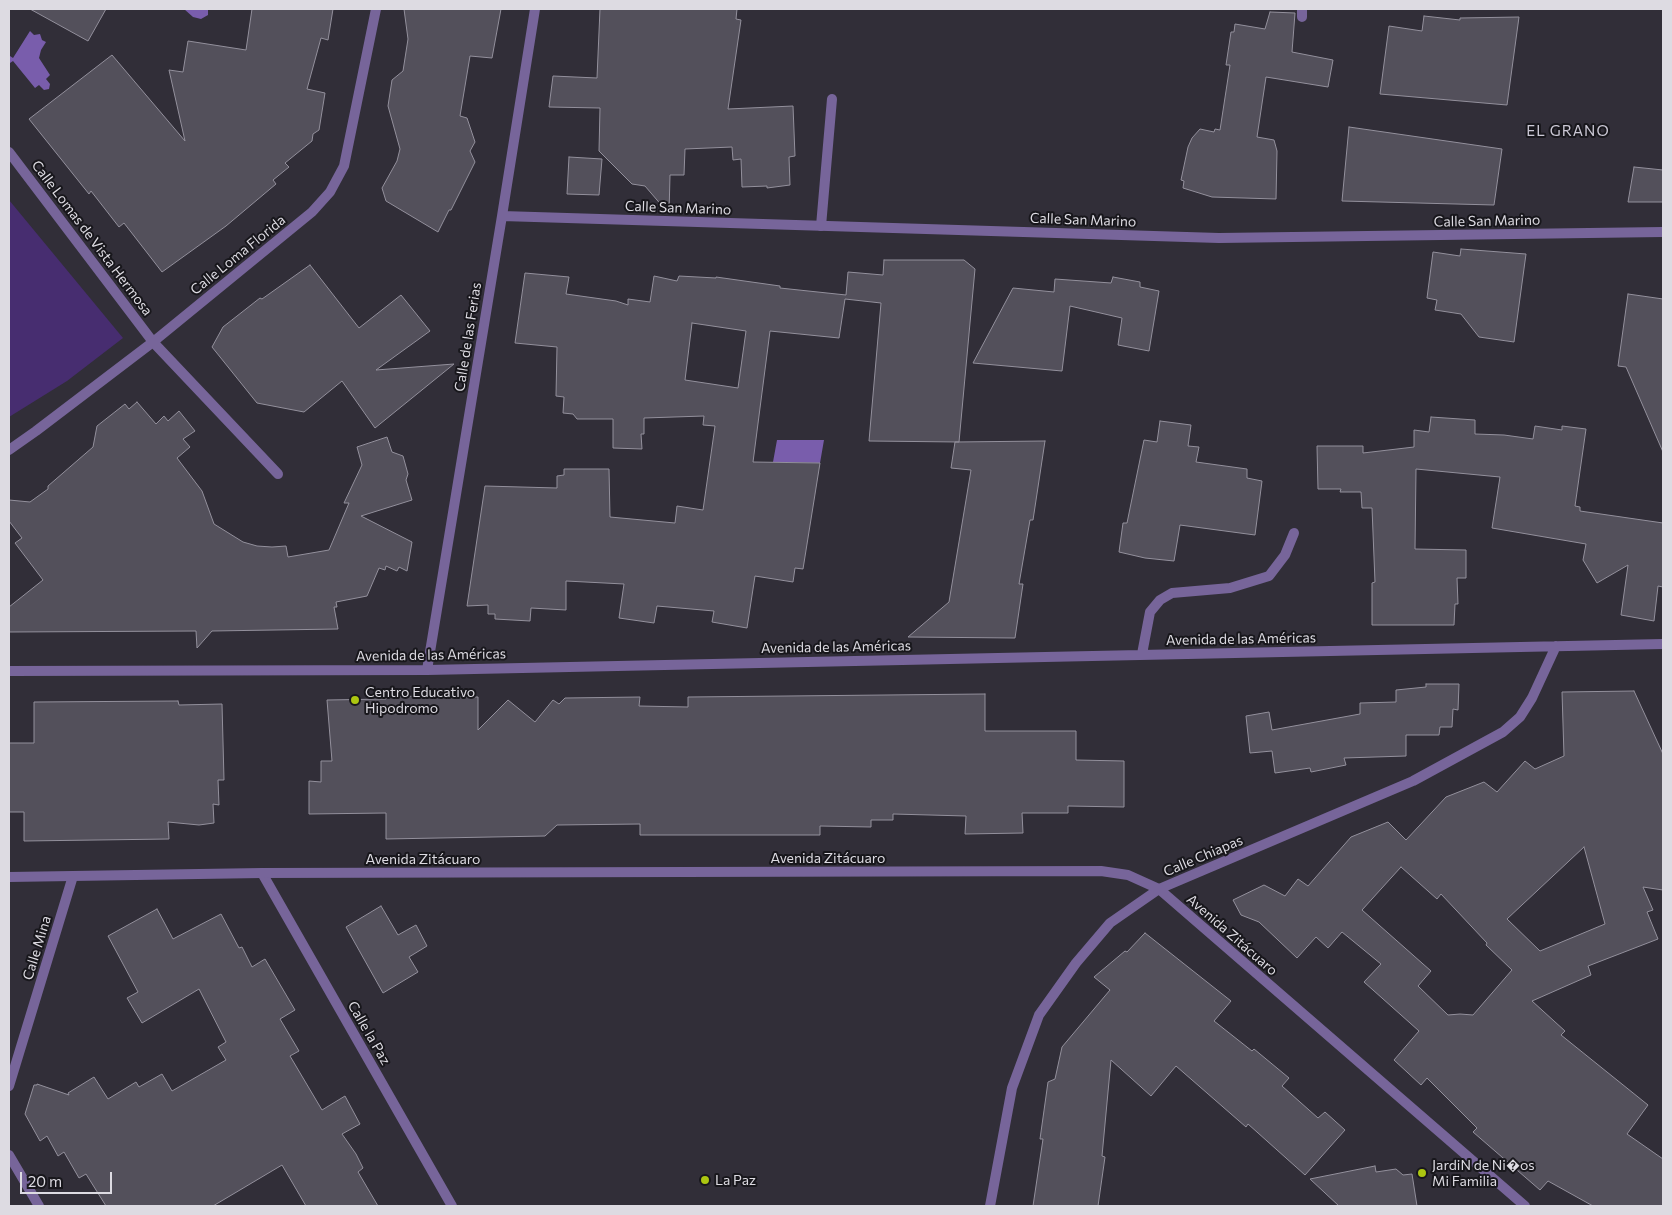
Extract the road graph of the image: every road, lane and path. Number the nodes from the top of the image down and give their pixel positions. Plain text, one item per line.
1 (376, 9) edge
2 (535, 9) edge
3 (832, 98) dead end
4 (9, 152) edge
5 (502, 216) junction
6 (821, 226) junction
7 (1663, 232) edge
8 (153, 342) junction
9 (9, 450) edge
10 (278, 474) dead end
11 (1294, 533) dead end
12 (1663, 644) edge
13 (1556, 646) junction
14 (1142, 654) junction
15 (9, 670) edge
16 (427, 670) junction
17 (262, 873) junction
18 (73, 876) junction
19 (9, 877) edge
20 (1159, 889) junction
21 (9, 1086) edge
22 (9, 1155) edge
23 (39, 1206) edge
24 (452, 1206) edge
25 (990, 1206) edge
26 (1525, 1206) edge

1 - 8 street, Calle Loma Florida
2 - 5 street, Calle de las Ferias
3 - 6 street
4 - 8 street, Calle Lomas de Vista Hermosa
5 - 6 street, Calle San Marino
5 - 16 street, Calle de las Ferias
6 - 7 street, Calle San Marino
8 - 9 street, Calle Loma Florida
8 - 10 street, Calle Lomas de Vista Hermosa
11 - 14 street
12 - 13 street, Avenida de las Américas
13 - 14 street, Avenida de las Américas
13 - 20 street, Calle Chiapas
14 - 16 street, Avenida de las Américas
15 - 16 street, Avenida de las Américas
17 - 18 street, Avenida Zitácuaro
17 - 20 street, Avenida Zitácuaro
17 - 24 street, Calle la Paz
18 - 19 street, Avenida Zitácuaro
18 - 21 street, Calle Mina
20 - 25 street, Calle Chiapas
20 - 26 street, Avenida Zitácuaro
22 - 23 street

